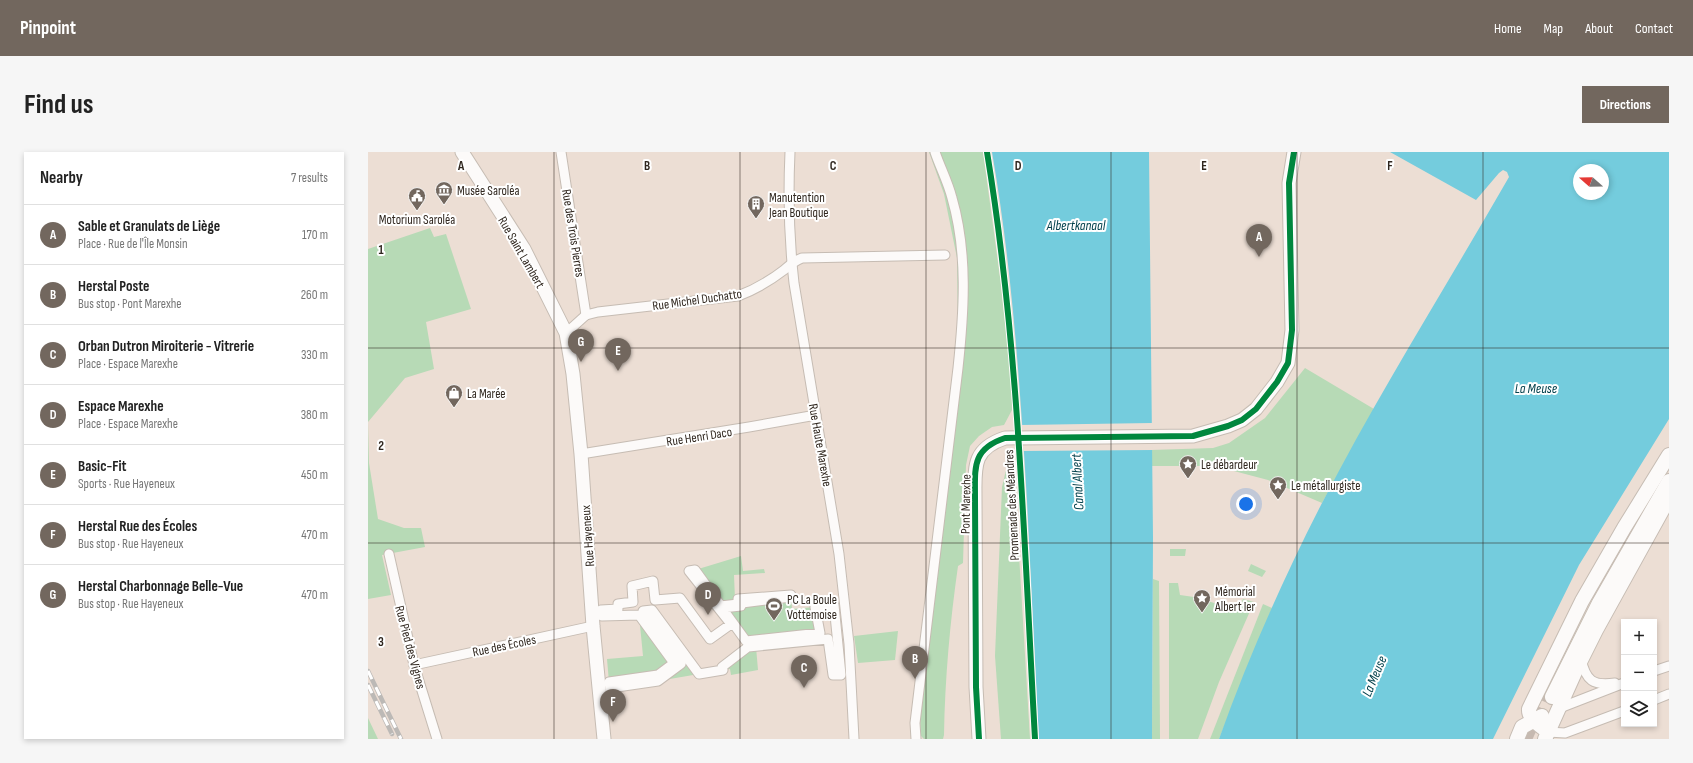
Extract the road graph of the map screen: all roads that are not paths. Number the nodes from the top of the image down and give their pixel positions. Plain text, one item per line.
1 (462, 152) edge
2 (561, 152) edge
3 (790, 152) edge
4 (935, 152) edge
5 (1294, 152) edge
6 (945, 255) dead end
7 (792, 262) junction
8 (586, 315) junction
9 (566, 333) junction
10 (816, 415) junction
11 (581, 454) junction
12 (1669, 455) edge
13 (1669, 467) edge
14 (1669, 481) edge
15 (1669, 498) edge
16 (1669, 508) edge
17 (1650, 534) junction
18 (389, 554) dead end
19 (601, 610) joint
20 (593, 626) junction
21 (1581, 659) junction
22 (414, 665) junction
23 (1669, 666) edge
24 (1657, 670) edge
25 (1621, 682) edge
26 (1621, 683) edge
27 (1669, 694) edge
28 (1657, 699) edge
29 (1551, 700) junction
30 (1621, 713) edge
31 (1535, 720) junction
32 (1546, 735) edge
33 (437, 739) edge
34 (604, 739) edge
35 (854, 739) edge
36 (916, 739) edge
37 (979, 739) edge
38 (1516, 739) edge

1 - 9 street, Rue Saint Lambert
2 - 8 street, Rue des Trois Pierres
3 - 7 street, Rue Haute Marexhe
4 - 36 street
5 - 37 street, Pont Marexhe
6 - 7 street, Rue Michel Duchatto
7 - 8 street, Rue Michel Duchatto
7 - 10 street, Rue Haute Marexhe
8 - 9 street
9 - 11 street, Rue Hayeneux
10 - 11 street, Rue Henri Daco
10 - 35 street, Rue Haute Marexhe
11 - 20 street, Rue Hayeneux
12 - 31 main road
13 - 29 main road
14 - 29 main road
15 - 17 main road
16 - 17 main road
17 - 21 main road
18 - 22 street, Rue Pied des Vignes
19 - 19 street
20 - 22 street, Rue des Écoles
20 - 34 street, Rue Hayeneux
21 - 25 street
21 - 29 main road
22 - 33 street, Rue Pied des Vignes
23 - 24 street
26 - 29 street
27 - 28 street
29 - 31 main road
29 - 32 main road
30 - 32 street
31 - 32 main road
31 - 38 main road

